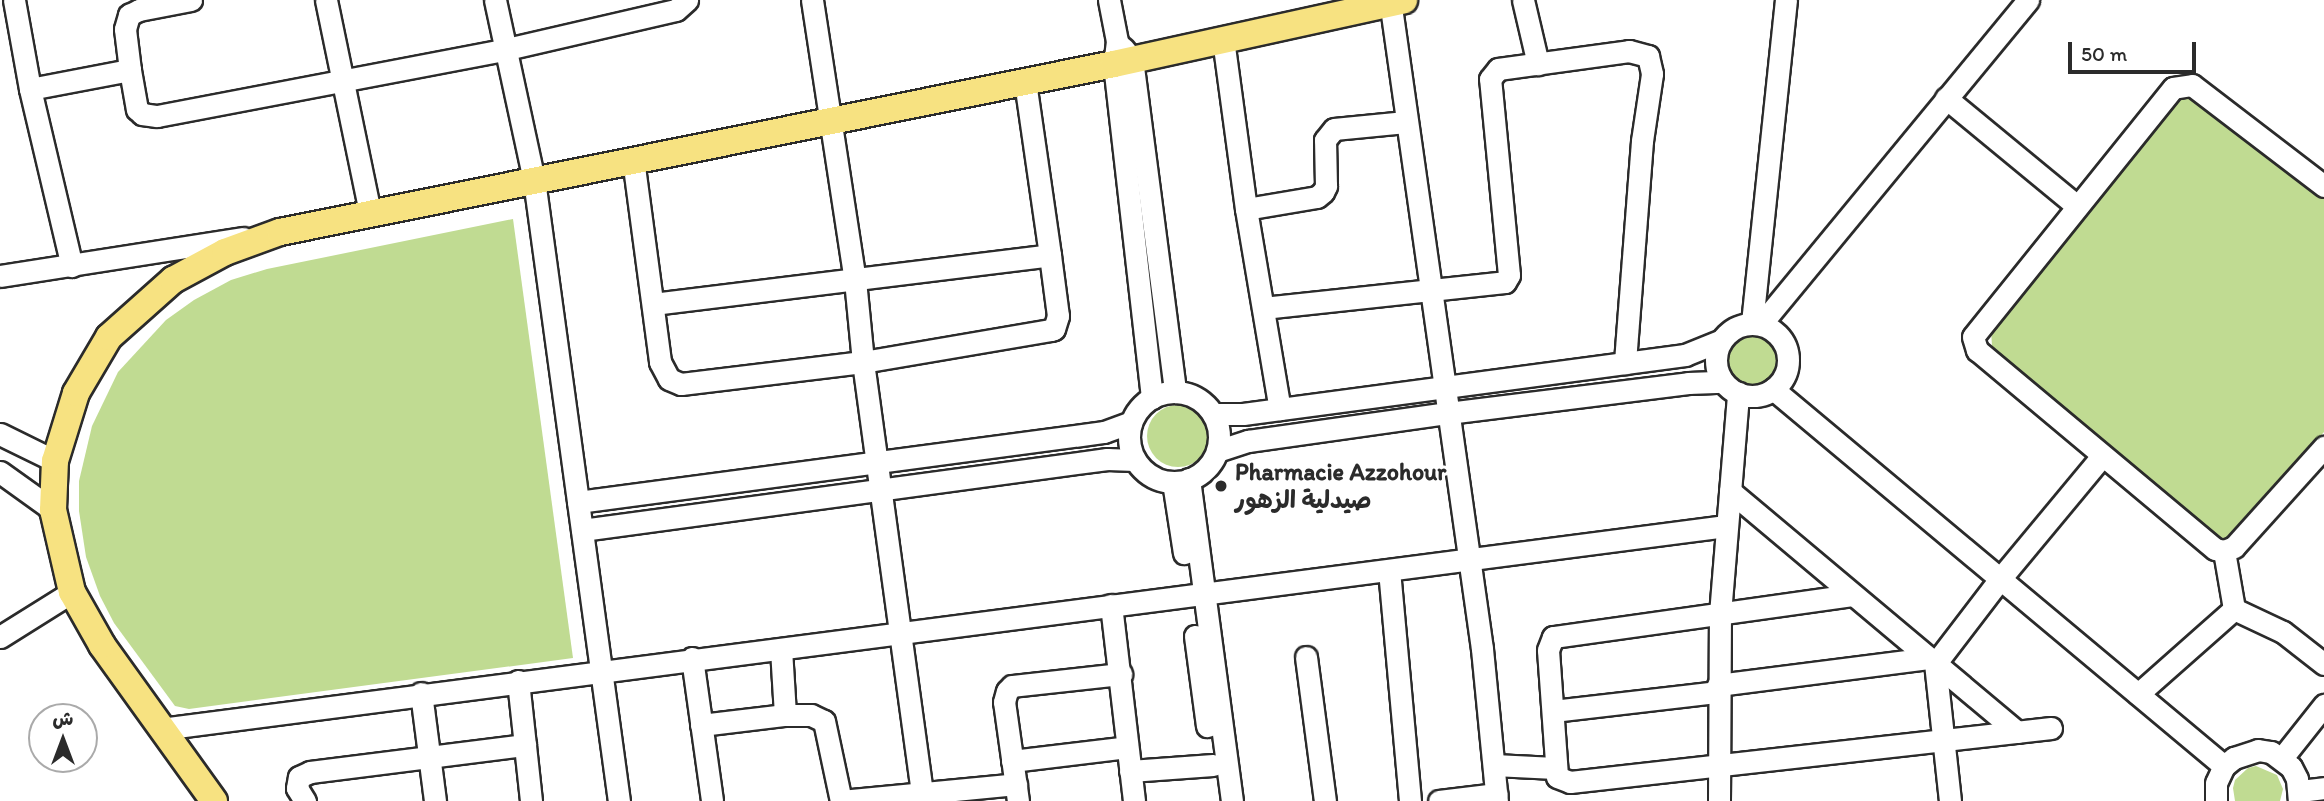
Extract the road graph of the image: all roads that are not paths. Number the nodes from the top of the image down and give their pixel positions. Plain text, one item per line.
1 (14, 0) edge
2 (191, 0) edge
3 (326, 0) edge
4 (495, 0) edge
5 (687, 0) edge
6 (812, 0) edge
7 (1109, 0) edge
8 (1523, 0) edge
9 (1786, 0) edge
10 (2028, 0) edge
11 (1395, 1) edge
12 (1223, 39) junction
13 (507, 49) junction
14 (1121, 55) junction
15 (1538, 64) junction
16 (130, 70) junction
17 (342, 80) junction
18 (1025, 82) junction
19 (30, 89) junction
20 (1946, 98) junction
21 (833, 121) junction
22 (1406, 122) junction
23 (633, 159) junction
24 (534, 180) junction
25 (2323, 184) edge
26 (2077, 206) junction
27 (1246, 209) junction
28 (370, 213) junction
29 (280, 232) junction
30 (1050, 255) junction
31 (72, 266) junction
32 (0, 276) edge
33 (855, 280) junction
34 (1431, 289) junction
35 (653, 304) junction
36 (1263, 308) junction
37 (1757, 324) junction
38 (1720, 341) junction
39 (863, 362) junction
40 (1625, 363) junction
41 (1444, 387) junction
42 (1731, 388) junction
43 (1773, 389) junction
44 (1175, 392) junction
45 (1152, 398) junction
46 (1280, 409) junction
47 (1448, 413) junction
48 (1213, 414) junction
49 (1131, 422) junction
50 (0, 433) edge
51 (2324, 447) edge
52 (1217, 451) junction
53 (2102, 456) junction
54 (1135, 460) junction
55 (55, 461) junction
56 (877, 463) junction
57 (0, 472) edge
58 (1181, 481) junction
59 (881, 490) junction
60 (1730, 491) junction
61 (578, 502) junction
62 (53, 510) junction
63 (1726, 526) junction
64 (582, 530) junction
65 (2224, 551) junction
66 (1470, 561) junction
67 (1390, 570) junction
68 (2000, 579) junction
69 (72, 592) junction
70 (1197, 595) junction
71 (1852, 595) junction
72 (1111, 605) junction
73 (2234, 609) junction
74 (1720, 614) junction
75 (900, 635) junction
76 (0, 636) edge
77 (781, 649) junction
78 (1306, 657) dead end
79 (692, 659) junction
80 (1931, 661) junction
81 (2324, 664) edge
82 (599, 670) junction
83 (1121, 674) junction
84 (518, 681) junction
85 (1718, 688) junction
86 (421, 693) junction
87 (2138, 694) junction
88 (2324, 705) edge
89 (1553, 711) junction
90 (785, 715) junction
91 (701, 725) junction
92 (2051, 728) dead end
93 (161, 729) junction
94 (2017, 732) junction
95 (1942, 740) junction
96 (525, 745) junction
97 (1127, 747) junction
98 (429, 755) junction
99 (2282, 758) junction
100 (1012, 761) junction
101 (1213, 765) junction
102 (1494, 765) junction
103 (1718, 766) junction
104 (2224, 766) junction
105 (1555, 768) junction
106 (1130, 771) junction
107 (2324, 788) edge
108 (1017, 793) edge
109 (2299, 796) edge
110 (923, 798) edge
111 (1497, 798) edge
112 (214, 801) edge
113 (304, 801) edge
114 (435, 801) edge
115 (531, 801) edge
116 (619, 801) edge
117 (712, 801) edge
118 (1134, 801) edge
119 (1218, 801) edge
120 (1232, 801) edge
121 (1325, 801) edge
122 (1410, 801) edge
123 (1439, 801) edge
124 (1719, 801) edge
125 (1950, 801) edge
126 (2216, 801) edge

1 - 19 street
2 - 16 street
3 - 17 street
4 - 13 street
5 - 13 street
6 - 21 street
7 - 14 street
8 - 15 street
9 - 37 street
10 - 20 street
11 - 12 main road
11 - 22 street
12 - 14 main road
12 - 27 street
13 - 17 street
13 - 24 street
14 - 18 main road
14 - 44 street
14 - 45 street
15 - 34 street
15 - 40 street
16 - 17 street
16 - 19 street
17 - 28 street
18 - 21 main road
18 - 30 street
19 - 31 street
20 - 26 street
20 - 37 street
21 - 23 main road
21 - 33 street
22 - 27 street
22 - 34 street
23 - 24 main road
23 - 35 street
24 - 28 main road
24 - 61 street
25 - 26 street
26 - 53 street
27 - 36 street
28 - 29 main road
29 - 31 street
29 - 55 main road
30 - 33 street
30 - 39 street
31 - 32 street
33 - 35 street
33 - 39 street
34 - 36 street
34 - 41 street
35 - 39 street
36 - 46 street
37 - 38 street
37 - 43 street
38 - 40 street
38 - 42 street
39 - 56 street
40 - 41 street
41 - 46 street
41 - 47 street
42 - 43 street
42 - 47 street
42 - 60 street
43 - 68 street
44 - 45 street
44 - 48 street
45 - 49 street
46 - 48 street
47 - 52 street
47 - 66 street
48 - 52 street
49 - 54 street
49 - 56 street
50 - 55 street
51 - 65 street
52 - 58 street
53 - 65 street
53 - 68 street
54 - 58 street
54 - 59 street
55 - 62 main road
56 - 59 street
56 - 61 street
57 - 62 street
58 - 70 street
59 - 64 street
59 - 75 street
60 - 63 street
60 - 71 street
61 - 64 street
62 - 69 main road
63 - 66 street
63 - 74 street
64 - 82 street
65 - 73 street
66 - 67 street
66 - 102 street
67 - 70 street
67 - 122 street
68 - 80 street
68 - 87 street
69 - 76 street
69 - 93 main road
70 - 72 street
70 - 101 street
70 - 120 street
71 - 74 street
71 - 80 street
72 - 75 street
72 - 83 street
73 - 81 street
73 - 87 street
74 - 85 street
74 - 89 street
75 - 77 street
75 - 110 street
77 - 79 street
77 - 90 street
78 - 121 street
79 - 82 street
79 - 91 street
80 - 85 street
80 - 94 street
80 - 95 street
82 - 84 street
82 - 116 street
83 - 97 street
83 - 100 street
84 - 86 street
84 - 96 street
85 - 89 street
85 - 103 street
86 - 93 street
86 - 98 street
87 - 104 street
88 - 99 street
89 - 105 street
90 - 91 street
90 - 110 street
91 - 117 street
92 - 94 street
93 - 112 main road
94 - 95 street
95 - 103 street
95 - 125 street
96 - 98 street
96 - 115 street
97 - 100 street
97 - 106 street
98 - 113 street
98 - 114 street
99 - 104 street
99 - 109 street
100 - 108 street
101 - 106 street
101 - 119 street
102 - 105 street
102 - 111 street
103 - 105 street
103 - 124 street
104 - 126 street
106 - 118 street
107 - 109 street
108 - 110 street
111 - 123 street

